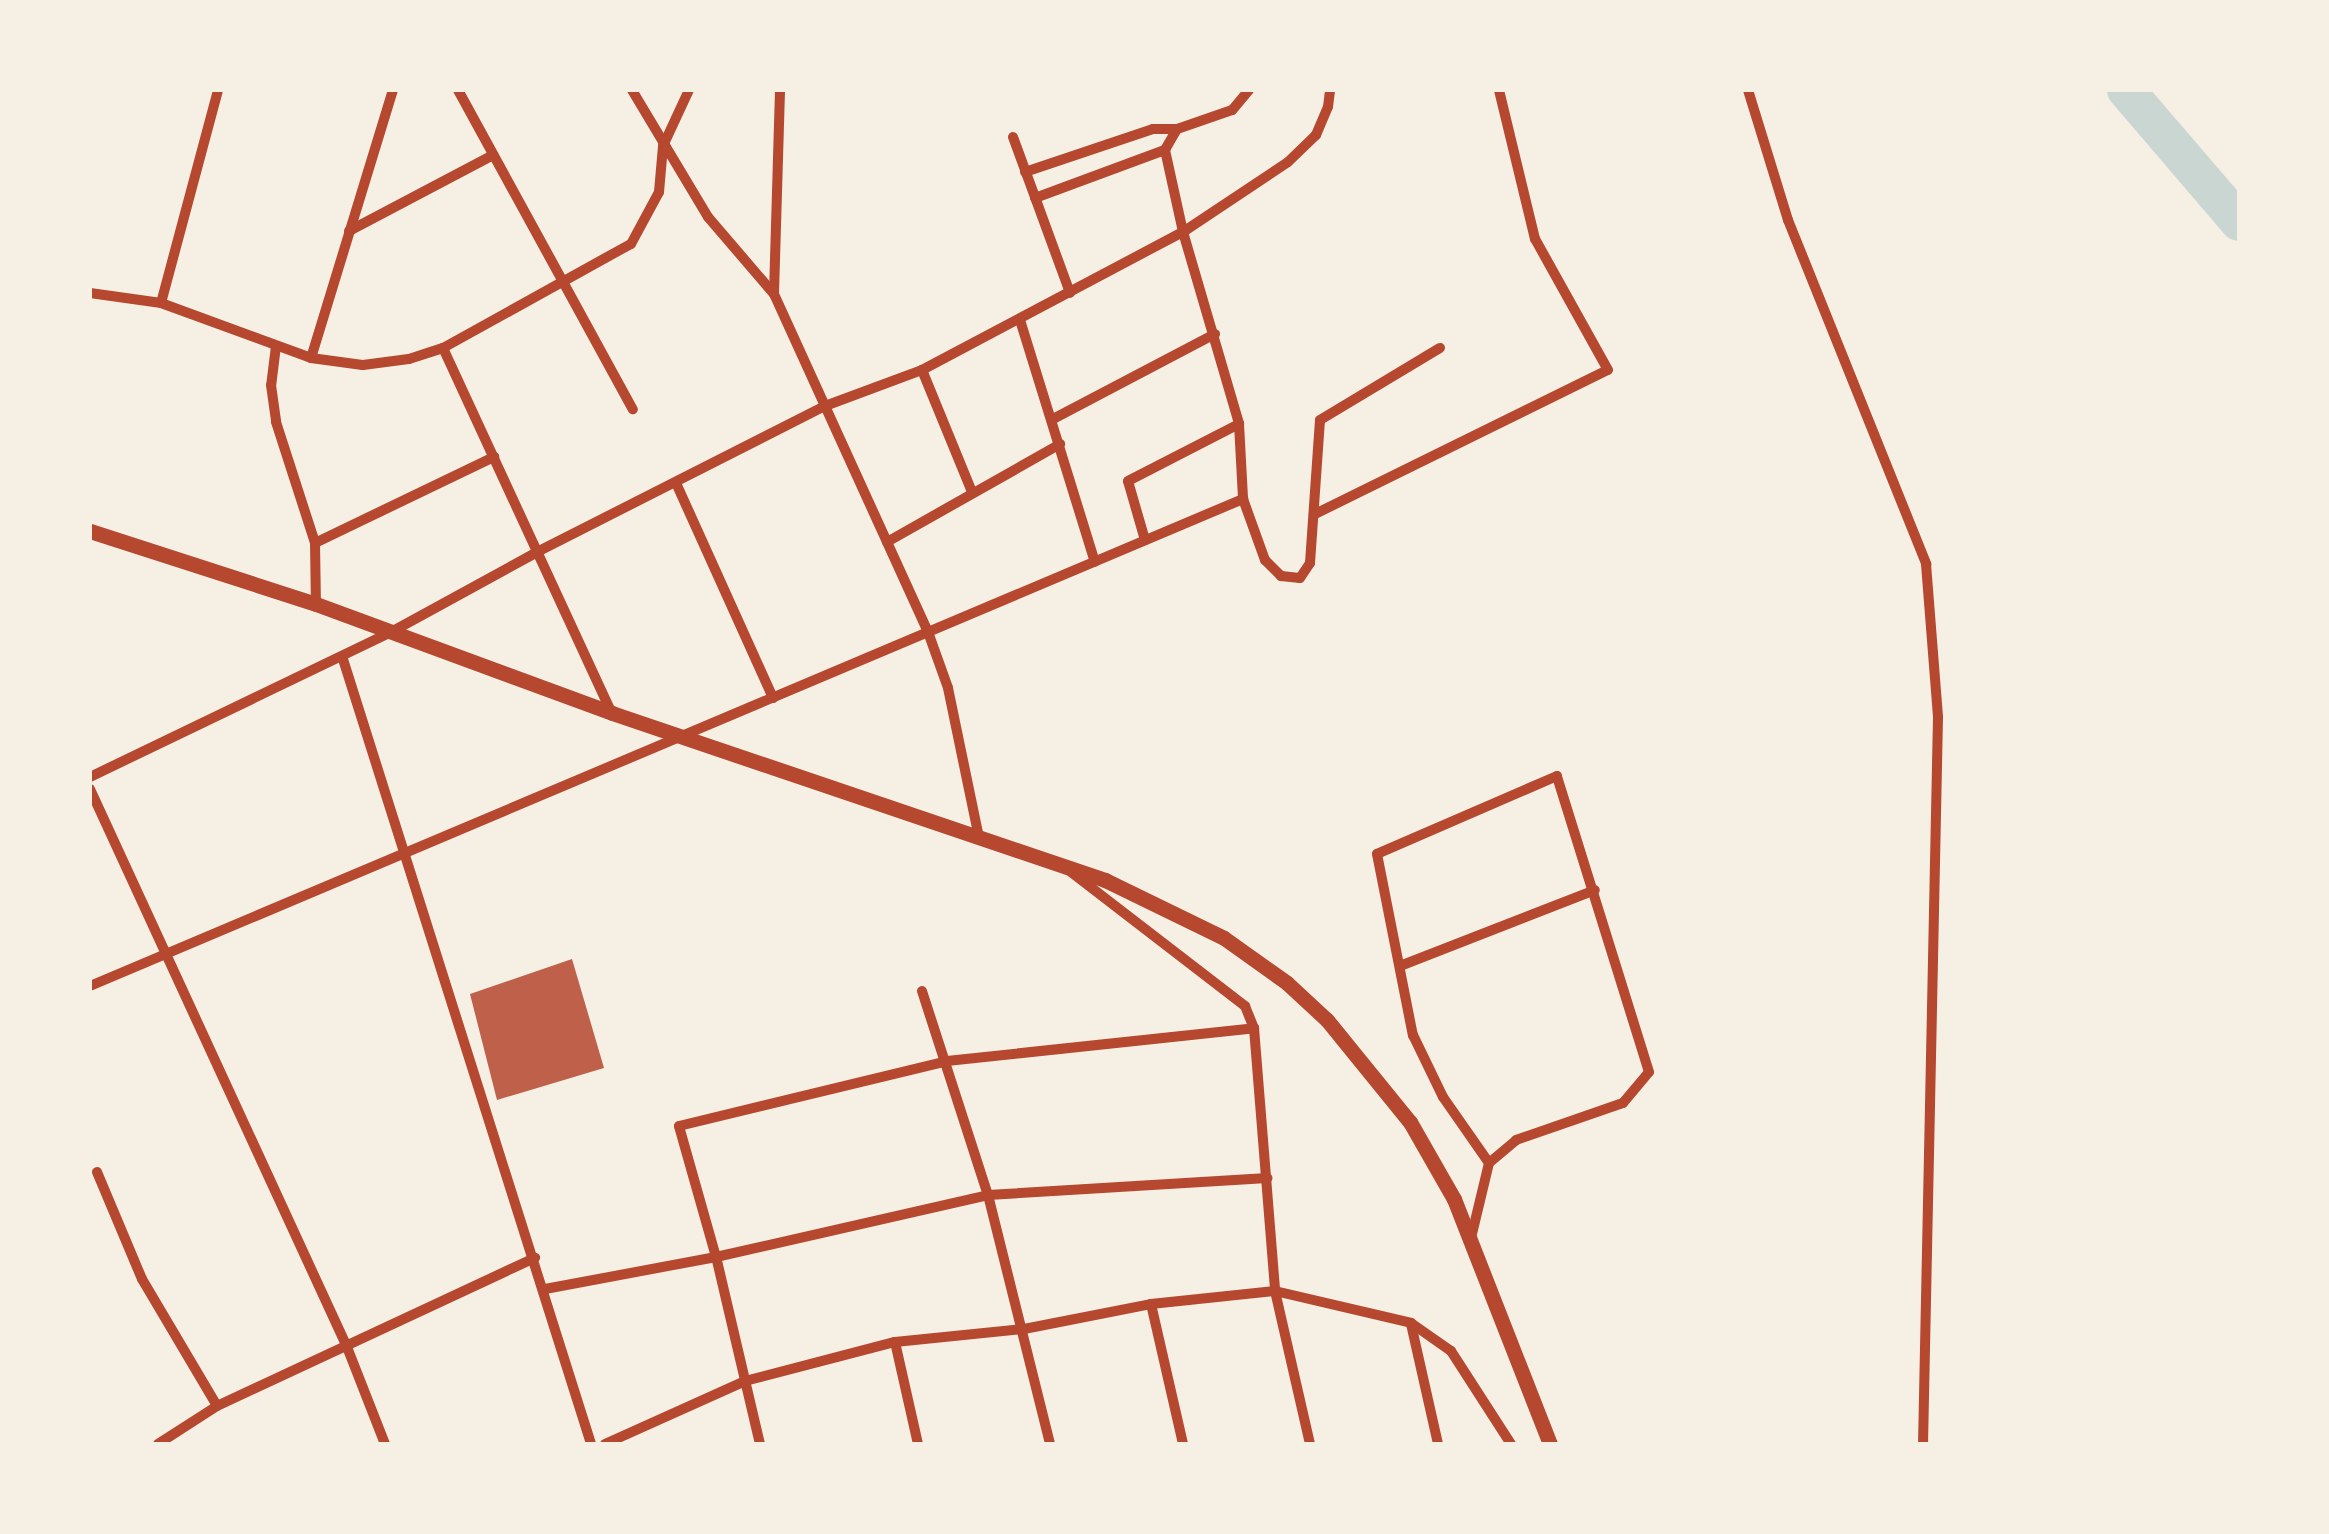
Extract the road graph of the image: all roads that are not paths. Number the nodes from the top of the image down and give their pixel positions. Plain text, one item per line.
1 (218, 90) edge
2 (392, 90) edge
3 (458, 90) edge
4 (632, 90) edge
5 (689, 90) edge
6 (780, 90) edge
7 (1249, 90) edge
8 (1330, 90) edge
9 (1498, 90) edge
10 (1748, 90) edge
11 (1177, 130) junction
12 (1013, 137) dead end
13 (1166, 145) junction
14 (663, 146) junction
15 (494, 155) junction
16 (1025, 172) junction
17 (1035, 198) junction
18 (349, 231) junction
19 (1183, 232) junction
20 (564, 283) junction
21 (90, 293) edge
22 (1070, 293) junction
23 (774, 294) junction
24 (161, 304) junction
25 (1020, 320) junction
26 (1215, 334) junction
27 (276, 346) junction
28 (443, 348) junction
29 (1440, 348) dead end
30 (311, 358) junction
31 (922, 370) junction
32 (825, 406) junction
33 (632, 410) dead end
34 (1053, 419) junction
35 (1239, 424) junction
36 (1060, 444) junction
37 (494, 458) junction
38 (676, 482) junction
39 (972, 492) junction
40 (1243, 500) junction
41 (1315, 514) junction
42 (90, 532) edge
43 (1146, 540) junction
44 (887, 542) junction
45 (315, 543) junction
46 (537, 552) junction
47 (1095, 562) junction
48 (316, 604) junction
49 (393, 631) junction
50 (928, 632) junction
51 (342, 656) junction
52 (773, 698) junction
53 (612, 713) junction
54 (683, 736) junction
55 (90, 777) edge
56 (90, 789) edge
57 (979, 838) junction
58 (406, 853) junction
59 (1063, 866) junction
60 (1596, 890) junction
61 (164, 955) junction
62 (1400, 966) junction
63 (90, 986) edge
64 (922, 991) dead end
65 (1254, 1028) junction
66 (947, 1061) junction
67 (1489, 1162) junction
68 (97, 1172) dead end
69 (1267, 1178) junction
70 (988, 1195) junction
71 (1471, 1239) junction
72 (716, 1257) junction
73 (535, 1258) junction
74 (545, 1289) junction
75 (1275, 1291) junction
76 (1152, 1304) junction
77 (1411, 1322) junction
78 (1024, 1329) junction
79 (895, 1342) junction
80 (347, 1347) junction
81 (744, 1381) junction
82 (217, 1406) junction
83 (158, 1444) edge
84 (384, 1444) edge
85 (592, 1444) edge
86 (605, 1444) edge
87 (760, 1444) edge
88 (918, 1444) edge
89 (1050, 1444) edge
90 (1183, 1444) edge
91 (1310, 1444) edge
92 (1438, 1444) edge
93 (1510, 1444) edge
94 (1550, 1444) edge
95 (1923, 1444) edge

1 - 24 street
2 - 18 street
3 - 15 street
4 - 14 street
5 - 14 street
6 - 23 street
7 - 11 street
8 - 19 street
9 - 41 street
10 - 95 street
11 - 13 street
11 - 16 street
12 - 16 street
13 - 17 street
13 - 19 street
14 - 20 street
14 - 23 street
15 - 18 street
15 - 20 street
16 - 17 street
17 - 22 street
18 - 30 street
19 - 22 street
19 - 26 street
20 - 28 street
20 - 33 street
21 - 24 street
22 - 25 street
23 - 32 street
24 - 27 street
25 - 31 street
25 - 34 street
26 - 34 street
26 - 35 street
27 - 30 street
27 - 45 street
28 - 30 street
28 - 37 street
29 - 41 street
31 - 32 street
31 - 39 street
32 - 38 street
32 - 44 street
34 - 36 street
35 - 40 street
35 - 43 street
36 - 39 street
36 - 47 street
37 - 45 street
37 - 46 street
38 - 46 street
38 - 52 street
39 - 44 street
40 - 41 street
40 - 43 street
42 - 48 main road
43 - 47 street
44 - 50 street
45 - 48 street
46 - 49 street
46 - 53 street
47 - 50 street
48 - 49 main road
49 - 51 street
49 - 53 main road
50 - 52 street
50 - 57 street
51 - 55 street
51 - 58 street
52 - 54 street
53 - 54 main road
54 - 57 main road
54 - 58 street
56 - 61 street
57 - 59 main road
58 - 61 street
58 - 73 street
59 - 65 street
59 - 71 main road
60 - 62 street
60 - 62 street
60 - 67 street
61 - 63 street
61 - 80 street
62 - 67 street
64 - 66 street
65 - 66 street
65 - 69 street
66 - 70 street
66 - 72 street
67 - 71 street
68 - 82 street
69 - 70 street
69 - 75 street
70 - 72 street
70 - 78 street
71 - 94 main road
72 - 74 street
72 - 81 street
73 - 74 street
73 - 80 street
74 - 85 street
75 - 76 street
75 - 77 street
75 - 91 street
76 - 78 street
76 - 90 street
77 - 92 street
77 - 93 street
78 - 79 street
78 - 89 street
79 - 81 street
79 - 88 street
80 - 82 street
80 - 84 street
81 - 86 street
81 - 87 street
82 - 83 street

